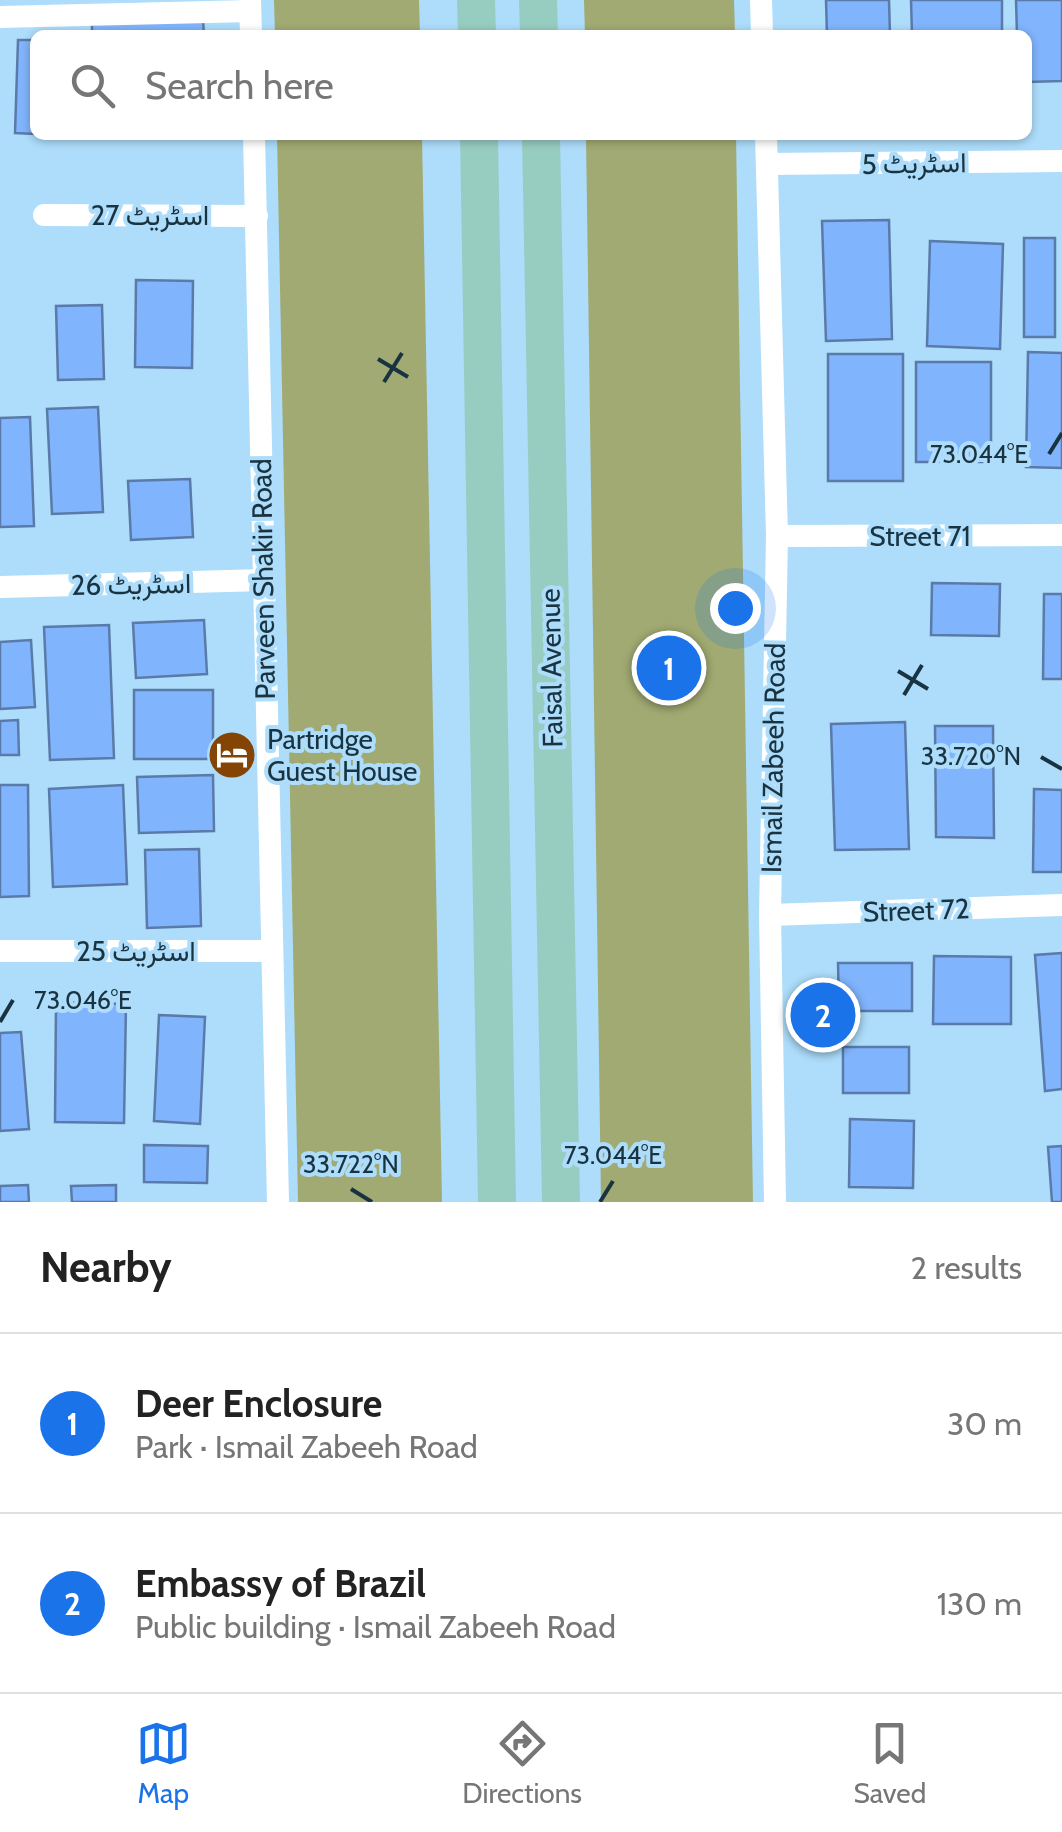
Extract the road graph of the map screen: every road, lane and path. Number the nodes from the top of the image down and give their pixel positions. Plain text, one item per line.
1 (476, 0) edge
2 (538, 0) edge
3 (761, 0) edge
4 (250, 5) edge
5 (0, 16) edge
6 (251, 30) edge
7 (477, 30) edge
8 (539, 30) edge
9 (762, 30) edge
10 (254, 140) edge
11 (479, 140) edge
12 (541, 140) edge
13 (766, 140) edge
14 (1062, 161) edge
15 (767, 164) junction
16 (44, 216) dead end
17 (256, 216) junction
18 (1062, 535) edge
19 (777, 536) junction
20 (262, 580) junction
21 (0, 587) edge
22 (1062, 905) edge
23 (770, 915) junction
24 (0, 951) edge
25 (272, 952) junction
26 (278, 1202) edge
27 (498, 1202) edge
28 (561, 1202) edge
29 (776, 1202) edge

1 - 7 main road
2 - 8 main road
3 - 9 street
4 - 5 street
4 - 6 street
10 - 17 street, Parveen Shakir Road
11 - 27 main road
12 - 28 main road, Faisal Avenue
13 - 15 street, Ismail Zabeeh Road
14 - 15 street, اسٹریٹ 5
15 - 19 street, Ismail Zabeeh Road
16 - 17 street, اسٹریٹ 27
17 - 20 street, Parveen Shakir Road
18 - 19 street, Street 71
19 - 23 street, Ismail Zabeeh Road
20 - 21 street, اسٹریٹ 26
20 - 25 street, Parveen Shakir Road
22 - 23 street, Street 72
23 - 29 street, Ismail Zabeeh Road
24 - 25 street, اسٹریٹ 25
25 - 26 street, Parveen Shakir Road

